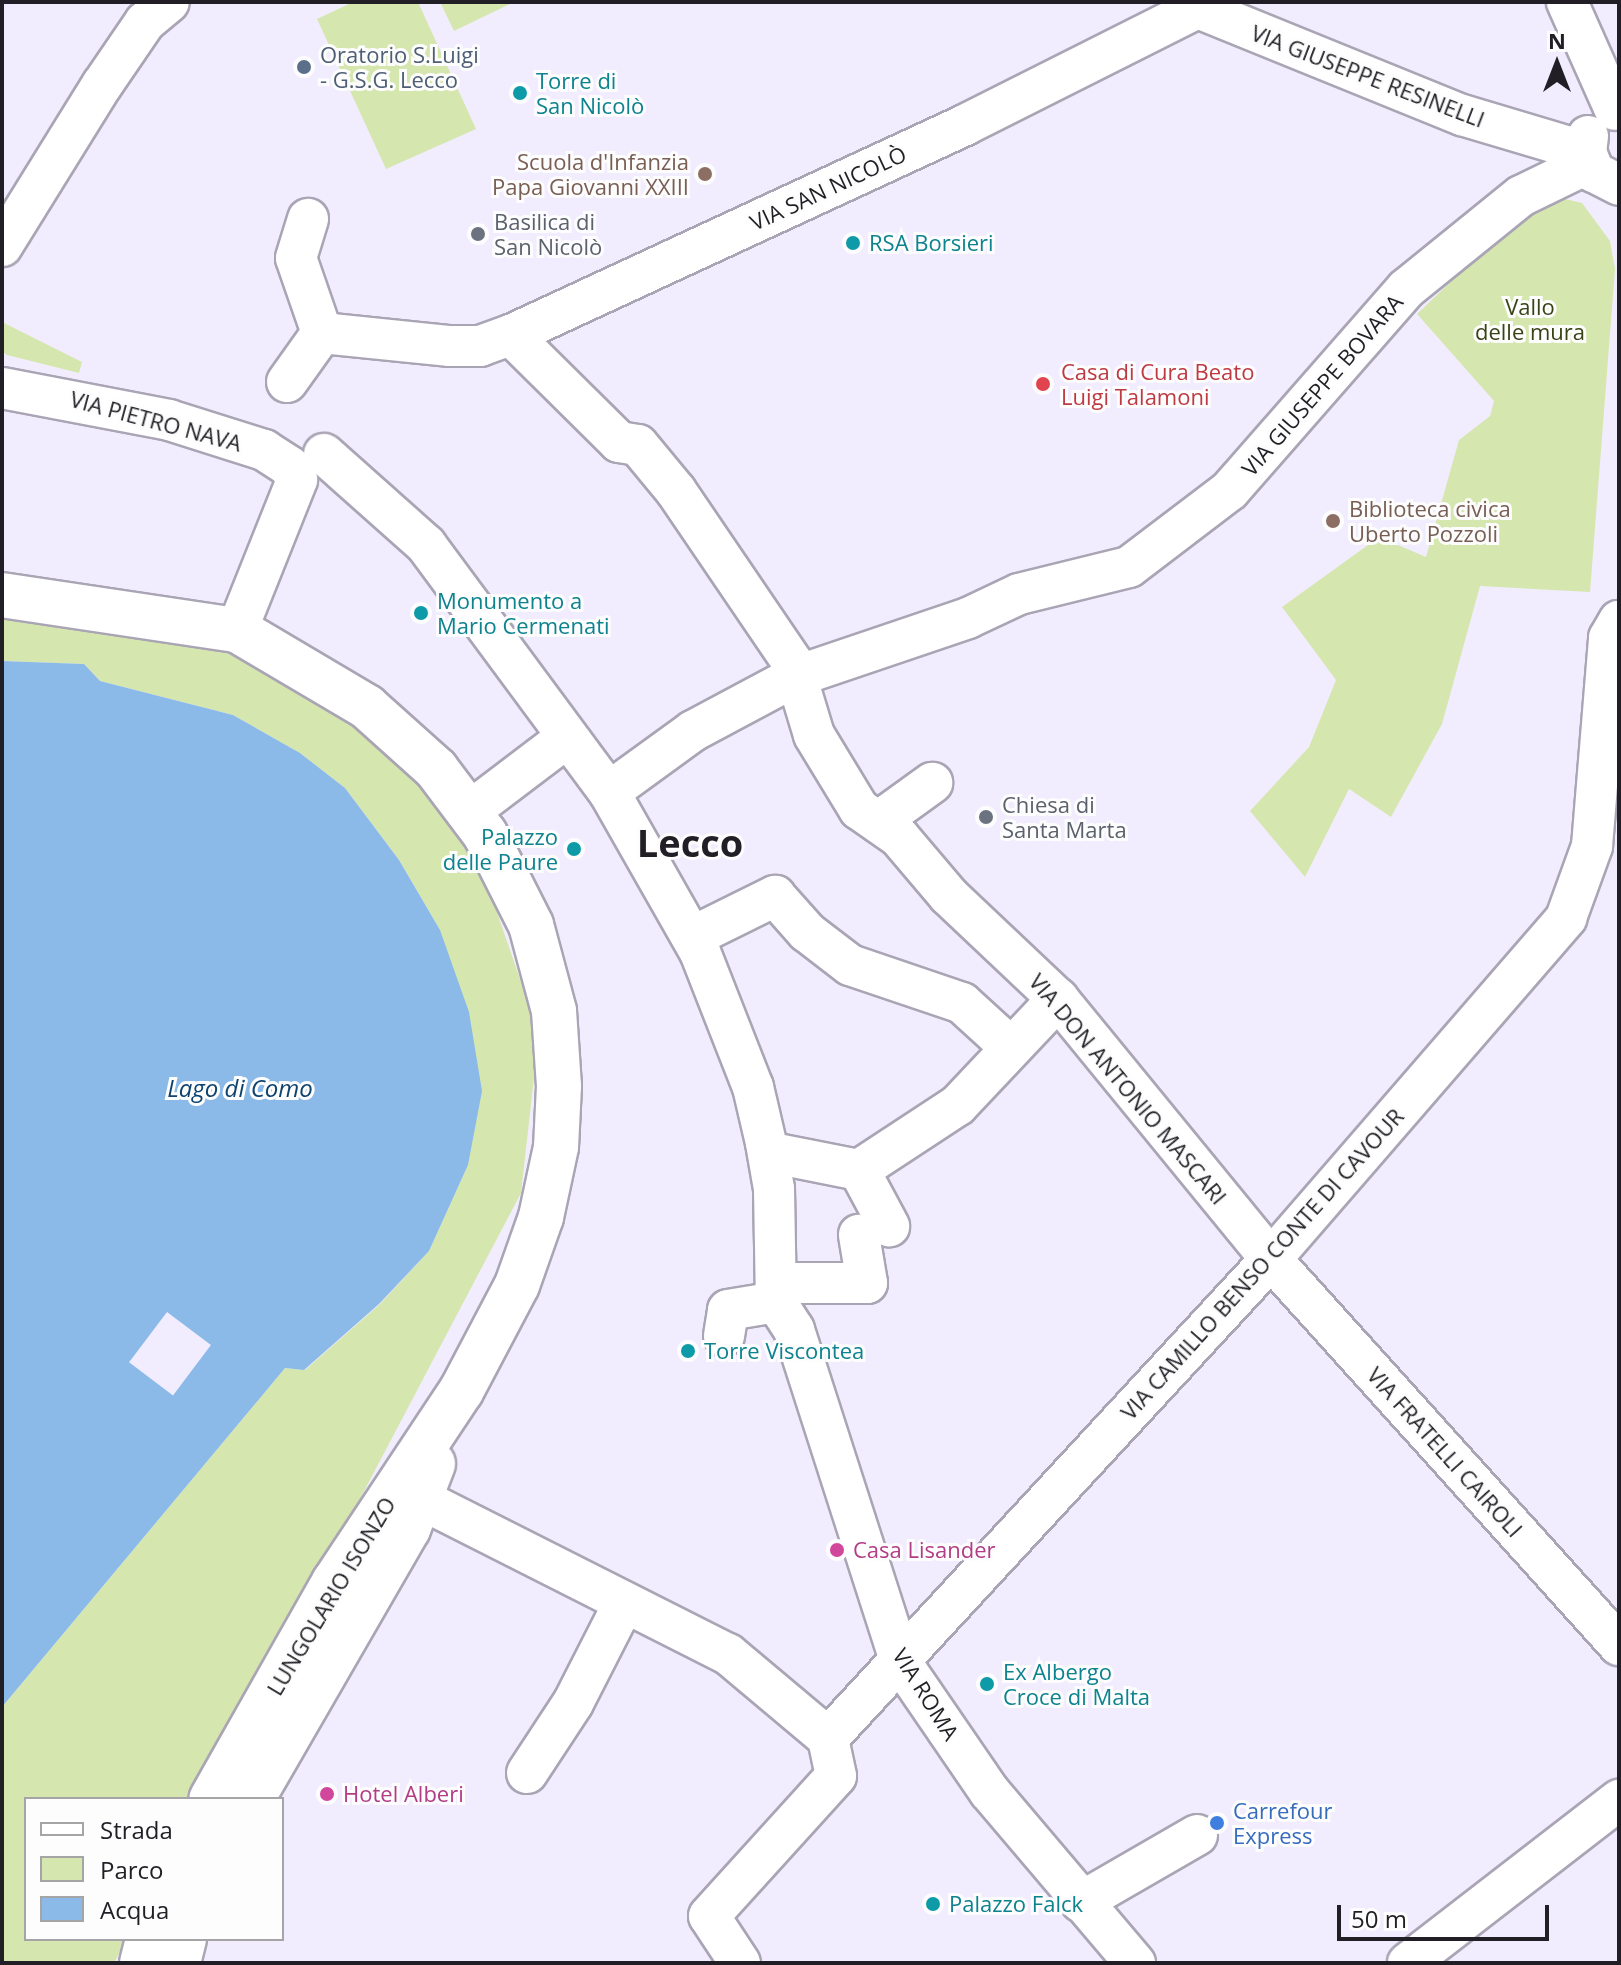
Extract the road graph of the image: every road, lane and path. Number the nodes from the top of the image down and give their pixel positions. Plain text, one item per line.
1 (1567, 2) edge
2 (1197, 5) edge
3 (146, 9) edge
4 (1617, 109) edge
5 (1603, 178) edge
6 (308, 219) dead end
7 (2, 246) edge
8 (322, 333) junction
9 (511, 335) junction
10 (287, 382) dead end
11 (2, 388) edge
12 (310, 467) junction
13 (2, 595) edge
14 (1619, 621) edge
15 (237, 630) junction
16 (794, 677) junction
17 (574, 749) junction
18 (932, 783) dead end
19 (609, 792) junction
20 (470, 811) junction
21 (878, 822) junction
22 (1606, 839) edge
23 (692, 937) junction
24 (1058, 999) junction
25 (1008, 1045) junction
26 (768, 1152) junction
27 (859, 1170) junction
28 (1271, 1259) junction
29 (782, 1305) junction
30 (724, 1336) dead end
31 (409, 1493) junction
32 (623, 1605) junction
33 (1619, 1645) edge
34 (900, 1661) junction
35 (828, 1738) junction
36 (527, 1773) dead end
37 (212, 1797) edge
38 (253, 1797) edge
39 (1619, 1800) edge
40 (1197, 1835) dead end
41 (1081, 1902) junction
42 (179, 1950) edge
43 (142, 1963) edge
44 (740, 1963) edge
45 (1135, 1963) edge
46 (1408, 1963) edge

1 - 4 street
2 - 5 street, VIA GIUSEPPE RESINELLI
2 - 9 street, VIA SAN NICOLÒ
3 - 7 street
4 - 5 street
5 - 16 street, VIA GIUSEPPE BOVARA
6 - 8 street
8 - 9 street, VIA SAN NICOLÒ
8 - 10 street
9 - 16 street, VIA DON ANTONIO MASCARI
11 - 12 street, VIA PIETRO NAVA
12 - 15 street
12 - 17 street, VIA PIETRO NAVA
13 - 15 main road
14 - 22 street, VIA CAMILLO BENSO CONTE DI CAVOUR
15 - 20 main road, LUNGOLARIO ISONZO
16 - 19 street, VIA GIUSEPPE BOVARA
16 - 21 street, VIA DON ANTONIO MASCARI
17 - 19 street, VIA PIETRO NAVA
17 - 20 street
18 - 21 street
19 - 23 street, VIA ROMA
20 - 31 main road, LUNGOLARIO ISONZO
21 - 24 street, VIA DON ANTONIO MASCARI
22 - 28 street, VIA CAMILLO BENSO CONTE DI CAVOUR
23 - 25 street
23 - 26 street, VIA ROMA
24 - 25 street
24 - 28 street, VIA DON ANTONIO MASCARI
25 - 27 street
26 - 27 street
26 - 29 street, VIA ROMA
27 - 29 street
28 - 33 street, VIA FRATELLI CAIROLI
28 - 34 street, VIA CAMILLO BENSO CONTE DI CAVOUR
29 - 30 street
29 - 34 street, VIA ROMA
31 - 32 street
31 - 37 main road, LUNGOLARIO ISONZO
31 - 38 main road, LUNGOLARIO ISONZO
32 - 35 street
32 - 36 street
34 - 35 street, VIA CAMILLO BENSO CONTE DI CAVOUR
34 - 41 street, VIA ROMA
35 - 44 street
39 - 46 street
40 - 41 street
41 - 45 street, VIA ROMA
42 - 43 main road

